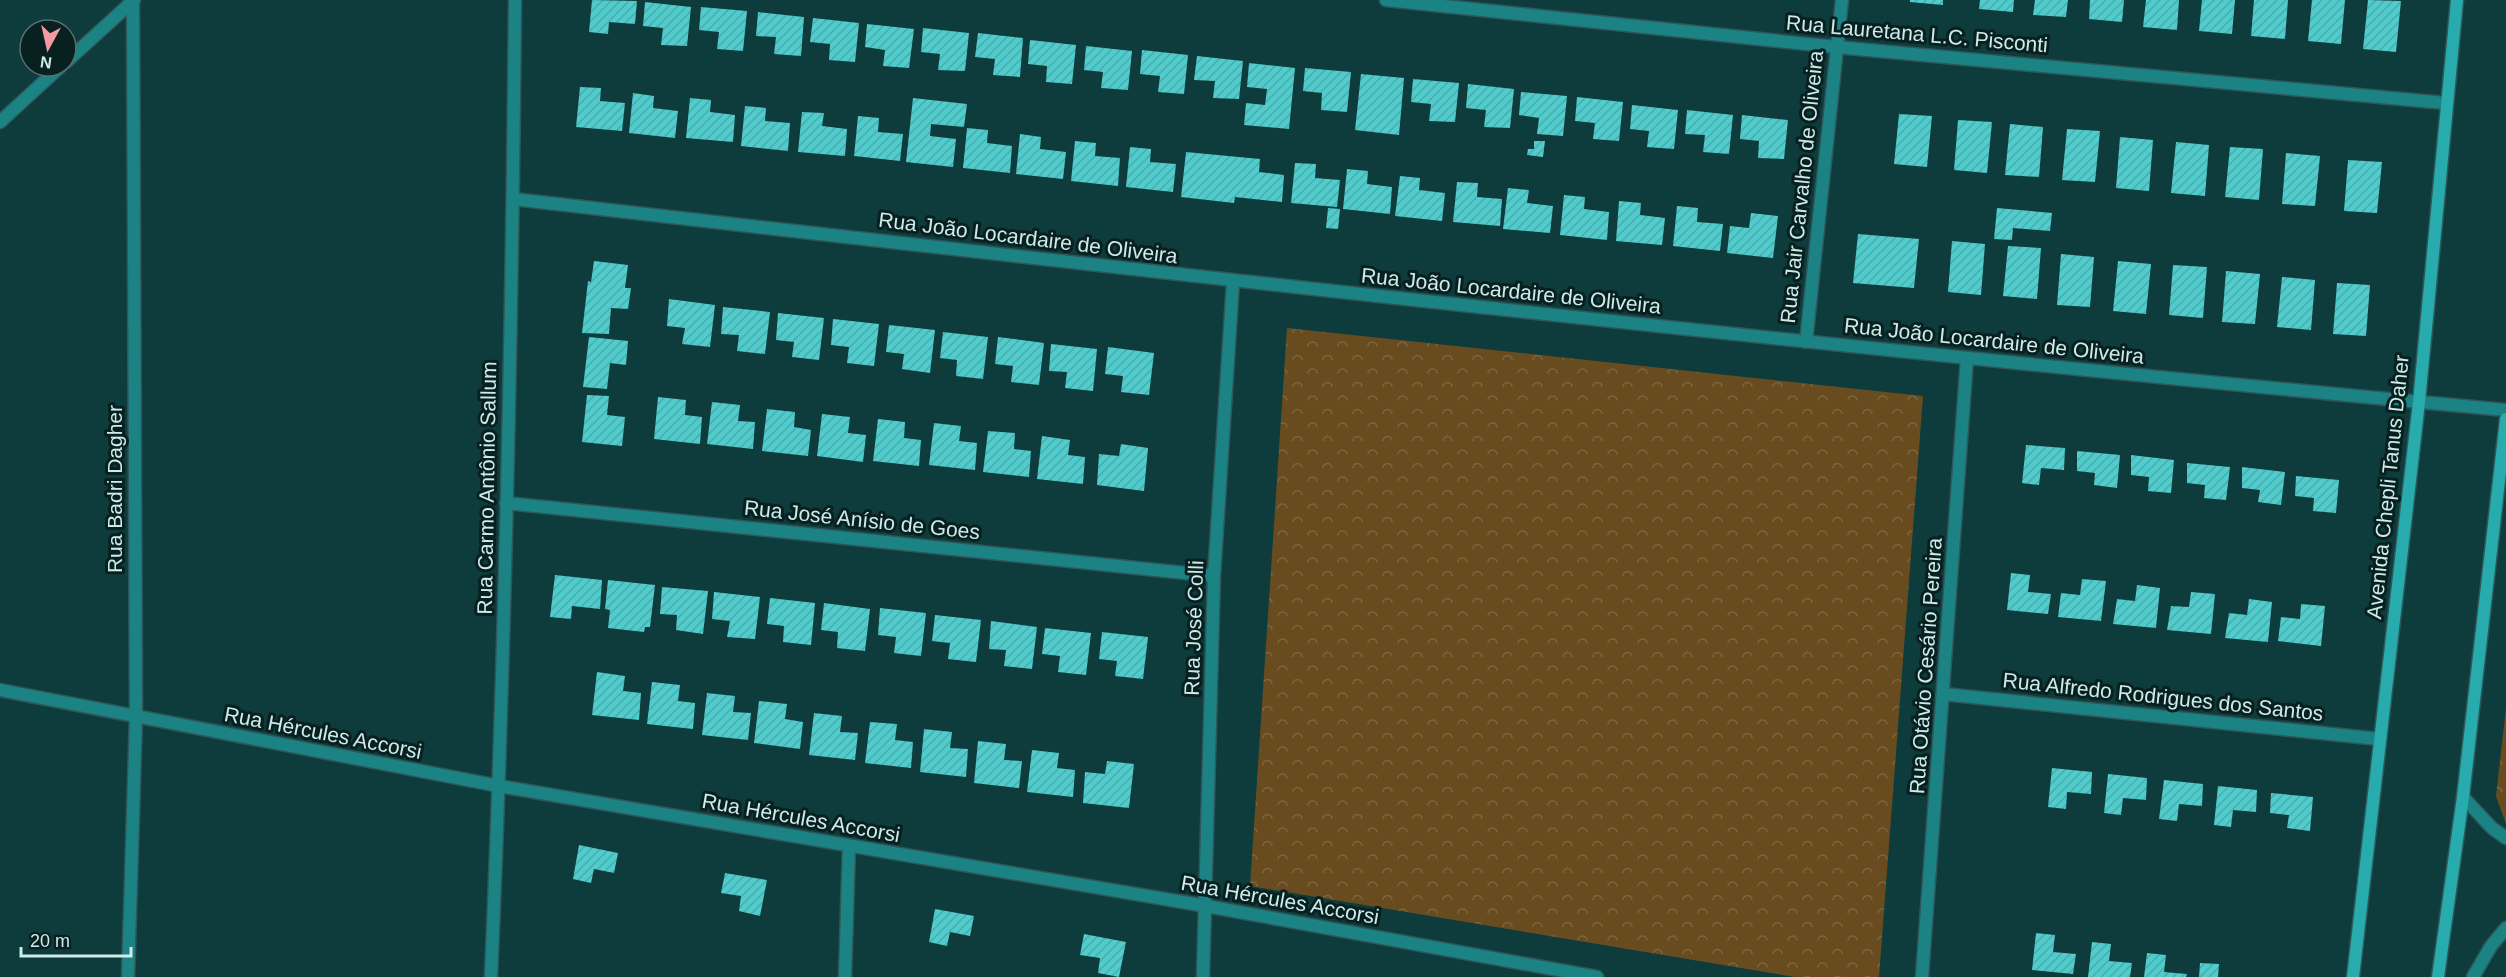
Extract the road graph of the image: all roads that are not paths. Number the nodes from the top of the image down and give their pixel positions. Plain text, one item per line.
1 (515, 0) edge
2 (1386, 0) edge
3 (1842, 0) edge
4 (2457, 0) edge
5 (133, 1) edge
6 (1836, 47) junction
7 (78, 51) edge
8 (49, 78) edge
9 (2445, 103) junction
10 (0, 122) edge
11 (513, 199) junction
12 (1233, 282) junction
13 (1806, 342) junction
14 (1968, 358) junction
15 (2419, 402) junction
16 (2506, 410) edge
17 (2506, 419) edge
18 (506, 503) junction
19 (1214, 576) junction
20 (0, 690) edge
21 (1943, 694) junction
22 (136, 717) junction
23 (2379, 739) junction
24 (499, 786) junction
25 (2463, 797) junction
26 (2506, 838) edge
27 (849, 846) junction
28 (1206, 906) junction
29 (2506, 928) edge
30 (1559, 974) edge
31 (128, 977) edge
32 (491, 977) edge
33 (845, 977) edge
34 (1203, 977) edge
35 (1597, 977) edge
36 (1922, 977) edge
37 (2353, 977) edge
38 (2438, 977) edge
39 (2473, 977) edge

1 - 11 street, Rua Carmo Antônio Sallum
2 - 6 street, Rua Lauretana L.C. Pisconti
3 - 6 street, Rua Jair Carvalho de Oliveira
4 - 9 street, Avenida Chepli Tanus Daher
5 - 7 street
5 - 22 street, Rua Badri Dagher
6 - 9 street, Rua Lauretana L.C. Pisconti
6 - 13 street, Rua Jair Carvalho de Oliveira
8 - 10 street
9 - 15 street, Avenida Chepli Tanus Daher
11 - 12 street, Rua João Locardaire de Oliveira
11 - 18 street, Rua Carmo Antônio Sallum
12 - 13 street, Rua João Locardaire de Oliveira
12 - 19 street, Rua José Colli
13 - 14 street, Rua João Locardaire de Oliveira
14 - 15 street, Rua João Locardaire de Oliveira
14 - 21 street, Rua Otávio Cesário Pereira
15 - 16 street, Rua João Locardaire de Oliveira
15 - 23 street, Avenida Chepli Tanus Daher
17 - 25 street
18 - 19 street, Rua José Anísio de Goes
18 - 24 street, Rua Carmo Antônio Sallum
19 - 28 street, Rua José Colli
20 - 22 street, Rua Hércules Accorsi
21 - 23 street, Rua Alfredo Rodrigues dos Santos
21 - 36 street, Rua Otávio Cesário Pereira
22 - 24 street, Rua Hércules Accorsi
22 - 31 street, Rua Badri Dagher
23 - 37 street, Avenida Chepli Tanus Daher
24 - 27 street, Rua Hércules Accorsi
24 - 32 street, Rua Carmo Antônio Sallum
25 - 26 street
25 - 38 street
27 - 28 street, Rua Hércules Accorsi
27 - 33 street
28 - 30 street, Rua Hércules Accorsi
28 - 34 street, Rua José Colli
29 - 39 street
30 - 35 street, Rua Hércules Accorsi

